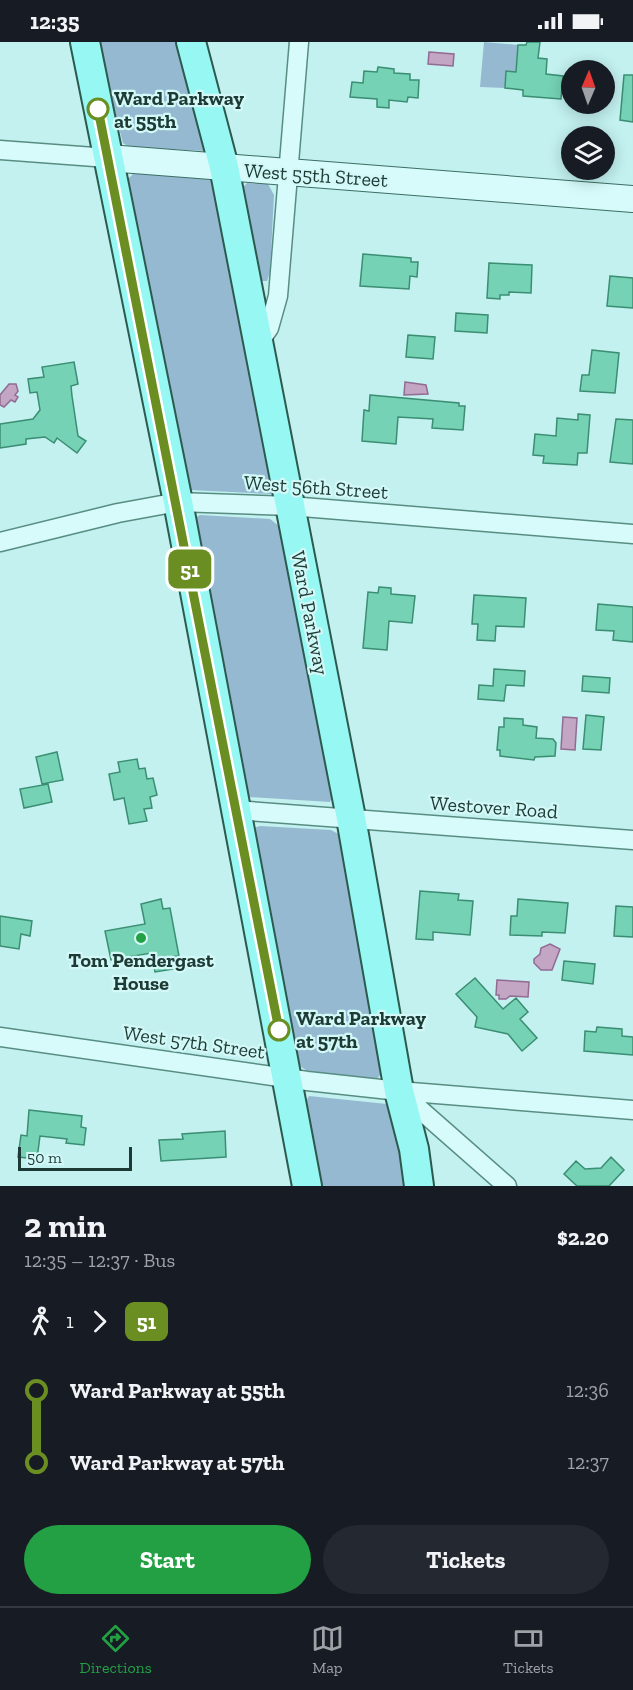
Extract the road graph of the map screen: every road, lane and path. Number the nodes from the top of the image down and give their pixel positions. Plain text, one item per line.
1 (85, 42) edge
2 (191, 42) edge
3 (299, 42) edge
4 (0, 150) edge
5 (108, 158) junction
6 (224, 167) junction
7 (289, 172) junction
8 (633, 199) edge
9 (258, 344) junction
10 (178, 502) junction
11 (290, 506) junction
12 (633, 534) edge
13 (0, 542) edge
14 (235, 810) junction
15 (351, 818) junction
16 (633, 840) edge
17 (0, 1037) edge
18 (289, 1078) junction
19 (399, 1091) junction
20 (633, 1110) edge
21 (308, 1186) edge
22 (419, 1186) edge
23 (507, 1186) edge

1 - 5 main road
2 - 6 main road, Ward Parkway
3 - 7 street
4 - 5 street, West 55th Street
5 - 6 main road, West 55th Street
5 - 10 main road
6 - 7 main road, West 55th Street
6 - 9 main road, Ward Parkway
7 - 8 main road, West 55th Street
7 - 9 street
9 - 11 main road, Ward Parkway
10 - 11 street, West 56th Street
10 - 13 street, West 56th Street
10 - 14 main road
11 - 12 street, West 56th Street
11 - 15 main road, Ward Parkway
14 - 15 street, Westover Road
14 - 18 main road
15 - 16 street, Westover Road
15 - 19 main road, Ward Parkway
17 - 18 street, West 57th Street
18 - 19 street, West 57th Street
18 - 21 main road
19 - 20 street, West 57th Street
19 - 22 main road, Ward Parkway
19 - 23 street

